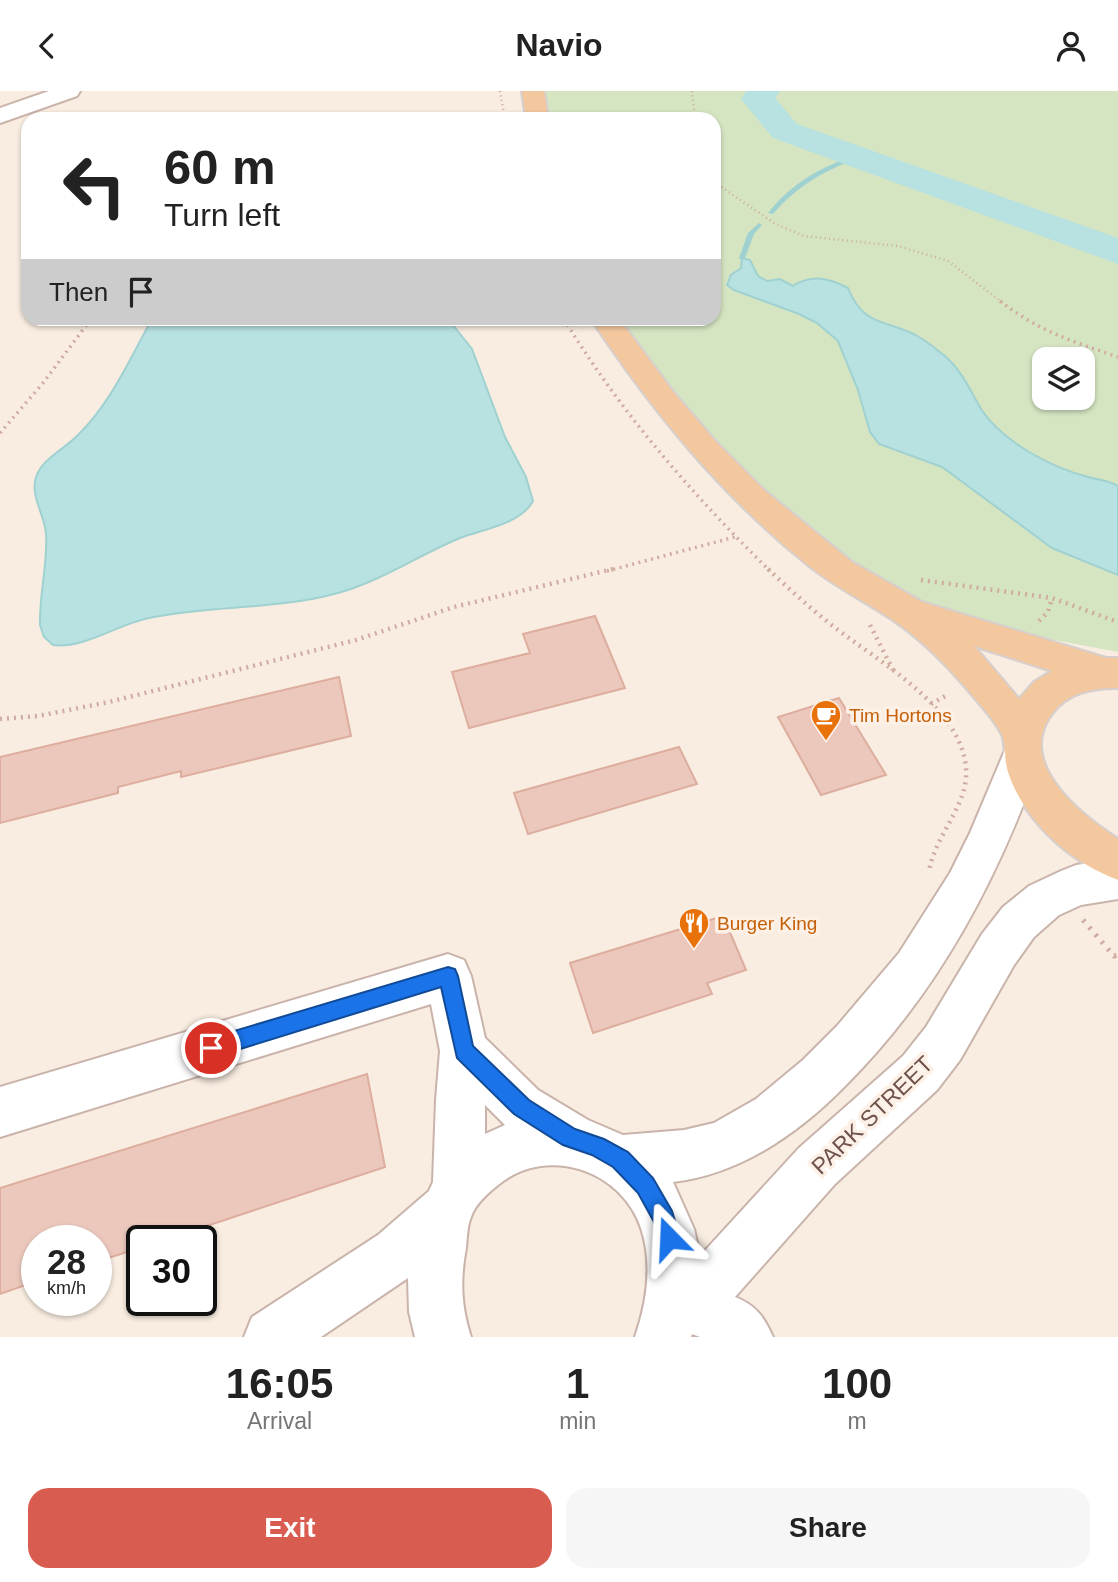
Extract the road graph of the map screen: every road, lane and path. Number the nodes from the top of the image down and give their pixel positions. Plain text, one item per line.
1 (21, 91) edge
2 (69, 91) edge
3 (500, 91) edge
4 (533, 91) edge
5 (684, 91) edge
6 (692, 93) edge
7 (0, 99) edge
8 (504, 112) edge
9 (536, 112) edge
10 (694, 112) edge
11 (0, 116) edge
12 (721, 187) edge
13 (86, 326) edge
14 (610, 326) edge
15 (1118, 357) edge
16 (0, 433) edge
17 (736, 536) dead end
18 (915, 596) junction
19 (1052, 598) junction
20 (1118, 622) edge
21 (1034, 624) dead end
22 (1111, 673) edge
23 (895, 674) dead end
24 (0, 719) edge
25 (1022, 744) junction
26 (1118, 861) edge
27 (929, 870) dead end
28 (1118, 879) edge
29 (1056, 892) junction
30 (1118, 955) edge
31 (464, 1051) junction
32 (0, 1112) edge
33 (571, 1138) junction
34 (620, 1160) junction
35 (453, 1198) junction
36 (669, 1318) edge
37 (272, 1337) edge
38 (443, 1337) edge
39 (745, 1337) edge

1 - 7 street
2 - 11 street
3 - 8 path
4 - 9 main road
5 - 6 path
6 - 10 path
12 - 15 path
13 - 16 path
14 - 18 main road
17 - 24 path
18 - 19 path
18 - 22 main road
18 - 25 main road
19 - 20 path
19 - 21 path
22 - 25 main road
23 - 27 path
25 - 26 main road
25 - 34 street
28 - 29 street, PARK STREET
29 - 30 path
29 - 36 street, PARK STREET
31 - 32 street
31 - 33 street
31 - 35 street
33 - 34 street
33 - 35 street
34 - 36 street
35 - 37 street
35 - 38 street
36 - 39 street

